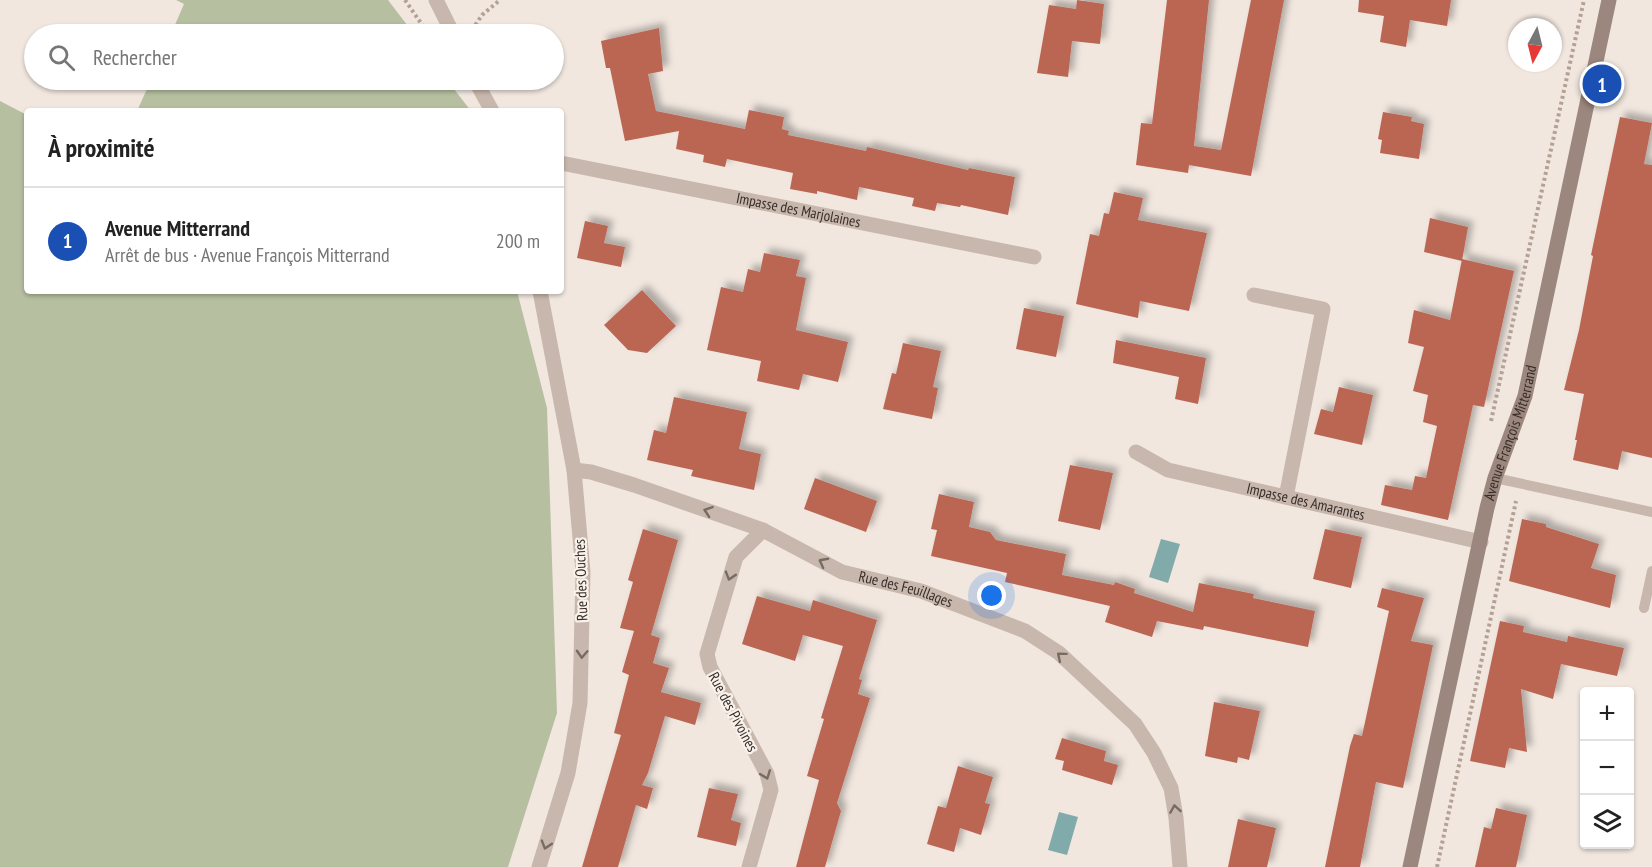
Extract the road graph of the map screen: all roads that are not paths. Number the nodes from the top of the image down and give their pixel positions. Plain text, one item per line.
1 (436, 0) edge
2 (1609, 0) edge
3 (448, 24) edge
4 (481, 90) edge
5 (490, 108) edge
6 (564, 164) edge
7 (1034, 257) dead end
8 (541, 294) edge
9 (1254, 295) dead end
10 (1136, 452) dead end
11 (574, 470) junction
12 (1496, 478) junction
13 (1286, 497) junction
14 (1652, 512) edge
15 (763, 530) junction
16 (1480, 542) junction
17 (1652, 571) edge
18 (1644, 608) dead end
19 (539, 867) edge
20 (749, 867) edge
21 (1180, 867) edge
22 (1410, 867) edge

1 - 3 street
2 - 12 main road, Avenue François Mitterrand
4 - 5 street
6 - 7 street, Impasse des Marjolaines
8 - 11 street, Rue des Ouches
9 - 13 street
10 - 13 street, Impasse des Amarantes
15 -> 11 street, Rue des Feuillages
11 -> 19 street, Rue des Ouches
12 - 14 lane
12 - 16 main road, Avenue François Mitterrand
13 - 16 street, Impasse des Amarantes
15 -> 20 street, Rue des Pivoines
21 -> 15 street, Rue des Feuillages
16 - 22 main road, Avenue François Mitterrand
17 - 18 lane

